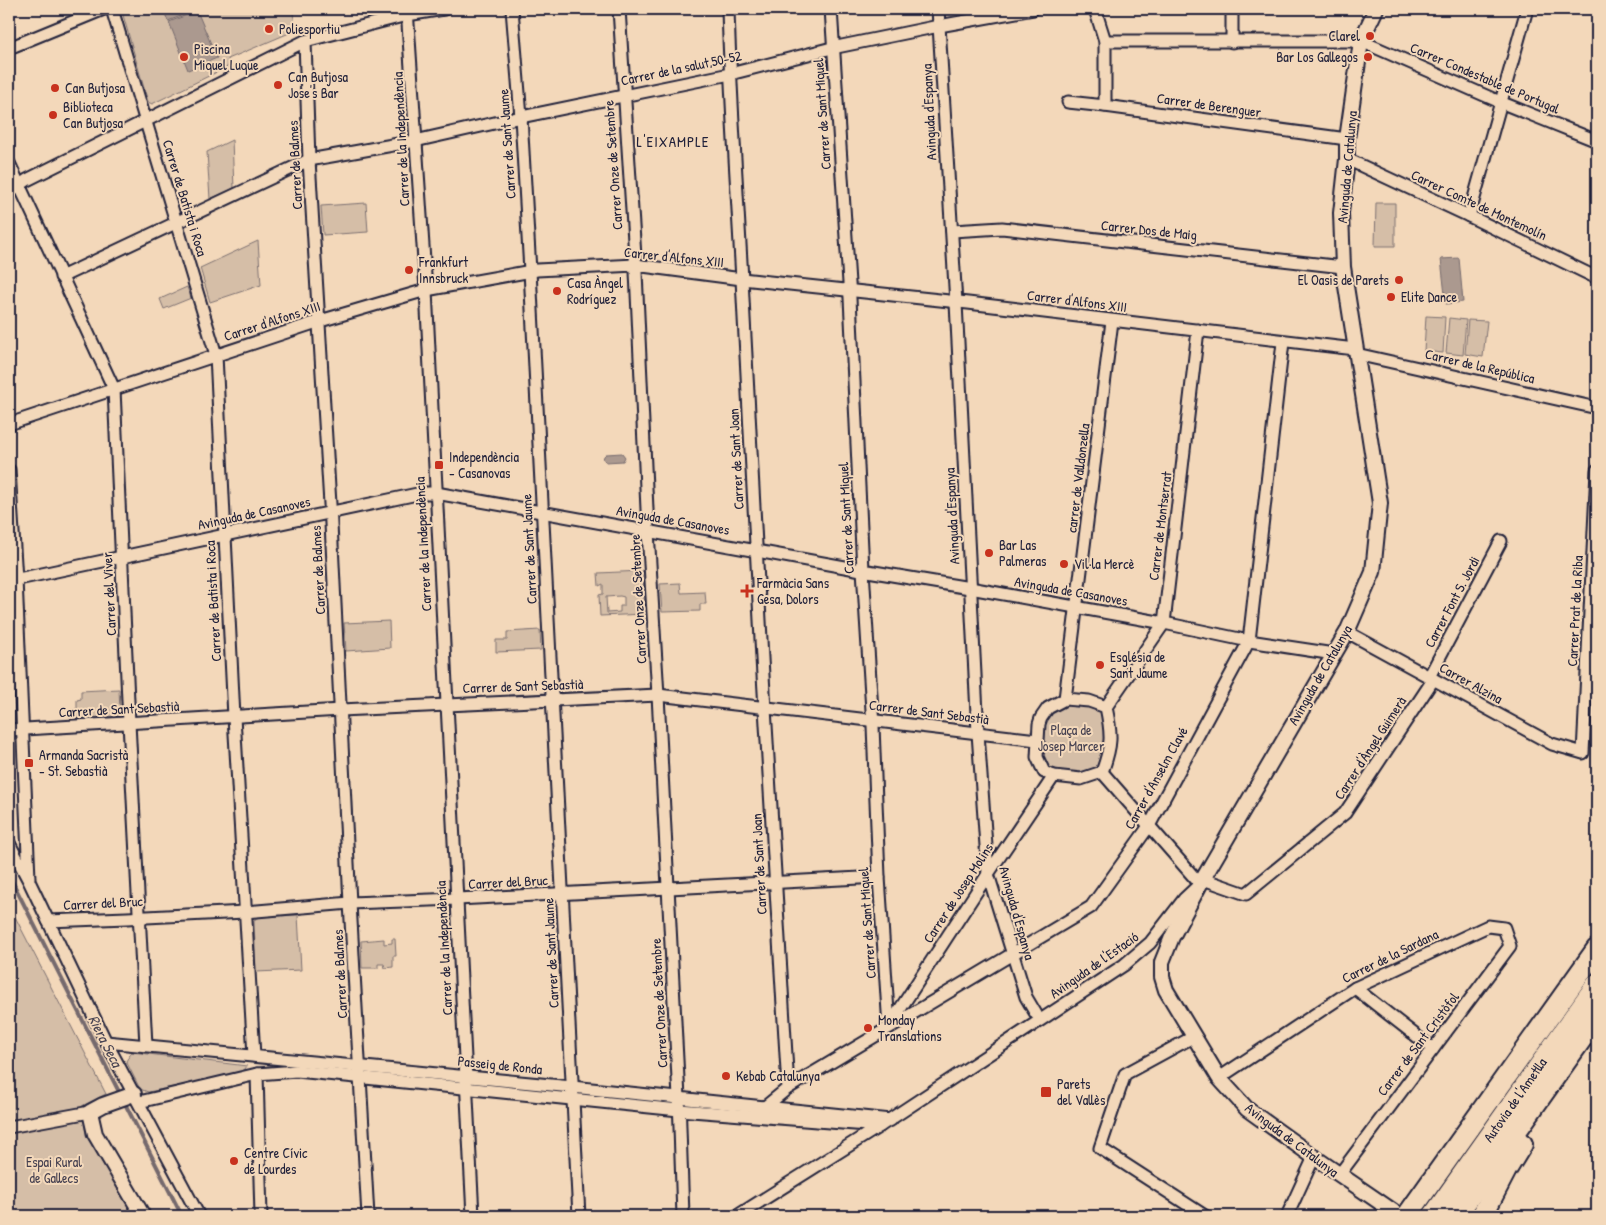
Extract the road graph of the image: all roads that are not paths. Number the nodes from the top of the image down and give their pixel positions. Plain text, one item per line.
1 (104, 9) edge
2 (112, 9) edge
3 (444, 9) edge
4 (512, 9) edge
5 (619, 9) edge
6 (728, 9) edge
7 (831, 9) edge
8 (938, 9) edge
9 (1033, 9) edge
10 (1095, 9) edge
11 (1232, 9) edge
12 (1376, 9) edge
13 (1527, 9) edge
14 (407, 12) edge
15 (939, 26) junction
16 (305, 41) junction
17 (1105, 42) junction
18 (1232, 42) junction
19 (1361, 42) junction
20 (9, 48) edge
21 (832, 48) junction
22 (730, 74) junction
23 (624, 96) junction
24 (1068, 102) dead end
25 (1500, 102) junction
26 (1105, 106) junction
27 (521, 117) junction
28 (146, 120) junction
29 (1347, 139) junction
30 (415, 141) junction
31 (1597, 141) edge
32 (1347, 159) junction
33 (309, 160) junction
34 (9, 163) edge
35 (19, 185) junction
36 (9, 193) edge
37 (1469, 216) junction
38 (177, 221) junction
39 (952, 231) junction
40 (635, 265) junction
41 (1343, 267) junction
42 (530, 271) junction
43 (61, 277) junction
44 (1597, 278) edge
45 (742, 280) junction
46 (426, 290) junction
47 (849, 291) junction
48 (956, 303) junction
49 (320, 321) junction
50 (1112, 321) junction
51 (1198, 330) junction
52 (1283, 342) junction
53 (1356, 351) junction
54 (216, 355) junction
55 (114, 389) junction
56 (1597, 408) edge
57 (9, 424) edge
58 (9, 470) edge
59 (1597, 470) edge
60 (436, 493) junction
61 (330, 512) junction
62 (542, 512) junction
63 (648, 531) junction
64 (225, 534) junction
65 (1501, 541) dead end
66 (756, 551) junction
67 (122, 557) junction
68 (863, 570) junction
69 (12, 580) edge
70 (970, 588) junction
71 (1077, 608) junction
72 (1164, 623) junction
73 (1347, 632) junction
74 (1249, 641) junction
75 (1334, 654) junction
76 (1431, 678) junction
77 (658, 695) junction
78 (1065, 699) junction
79 (552, 700) junction
80 (447, 705) junction
81 (1106, 707) junction
82 (764, 708) junction
83 (340, 710) junction
84 (234, 717) junction
85 (873, 720) junction
86 (129, 723) junction
87 (23, 729) junction
88 (9, 730) edge
89 (978, 733) junction
90 (1037, 740) junction
91 (1583, 754) joint
92 (1102, 772) junction
93 (1054, 776) junction
94 (1149, 826) junction
95 (12, 848) edge
96 (28, 849) junction
97 (988, 874) junction
98 (879, 876) junction
99 (29, 880) junction
100 (774, 882) junction
101 (1202, 882) junction
102 (668, 888) junction
103 (563, 894) junction
104 (457, 900) junction
105 (350, 903) junction
106 (245, 912) junction
107 (139, 917) junction
108 (48, 921) junction
109 (1504, 928) joint
110 (1597, 949) edge
111 (1013, 953) junction
112 (1597, 984) edge
113 (1355, 988) junction
114 (1036, 1014) dead end
115 (1597, 1017) edge
116 (889, 1026) junction
117 (1191, 1033) junction
118 (106, 1042) junction
119 (146, 1046) junction
120 (1433, 1049) junction
121 (254, 1056) junction
122 (1567, 1059) junction
123 (360, 1072) junction
124 (257, 1074) junction
125 (1219, 1078) junction
126 (466, 1082) junction
127 (788, 1088) junction
128 (572, 1092) junction
129 (137, 1098) junction
130 (679, 1104) junction
131 (765, 1111) junction
132 (90, 1112) junction
133 (890, 1120) junction
134 (880, 1126) junction
135 (9, 1127) edge
136 (1314, 1157) junction
137 (1339, 1175) junction
138 (142, 1216) edge
139 (199, 1216) edge
140 (261, 1216) edge
141 (368, 1216) edge
142 (473, 1216) edge
143 (579, 1216) edge
144 (683, 1216) edge
145 (737, 1216) edge
146 (1205, 1216) edge
147 (1287, 1216) edge
148 (1400, 1216) edge
149 (1408, 1216) edge
150 (1434, 1216) edge
151 (1456, 1216) edge
152 (1482, 1216) edge

1 - 20 street
2 - 28 street, Carrer de Batista i Roca
3 - 14 street
4 - 27 street, Carrer de Sant Jaume
5 - 23 street, Carrer Onze de Setembre
6 - 22 street, Carrer de Sant Joan
7 - 21 street, Carrer de Sant Miquel
8 - 15 street, Avinguda d'Espanya
9 - 15 street, Carrer de la salut,50-52
10 - 17 street
11 - 18 street
12 - 19 street, Avinguda de Catalunya
13 - 25 street
14 - 16 street
14 - 30 street, Carrer de la Independència
15 - 21 street, Carrer de la salut,50-52
15 - 39 street, Avinguda d'Espanya
16 - 28 street
16 - 33 street, Carrer de Balmes
17 - 18 street
17 - 26 street
18 - 19 street
19 - 25 street, Carrer Condestable de Portugal
19 - 29 street, Avinguda de Catalunya
21 - 22 street, Carrer de la salut,50-52
21 - 47 street, Carrer de Sant Miquel
22 - 23 street, Carrer de la salut,50-52
22 - 45 street, Carrer de Sant Joan
23 - 27 street, Carrer de la salut,50-52
23 - 40 street, Carrer Onze de Setembre
24 - 26 street, Carrer de Berenguer
25 - 31 street, Carrer Condestable de Portugal
25 - 37 street
26 - 29 street, Carrer de Berenguer
27 - 30 street, Carrer de la salut,50-52
27 - 42 street, Carrer de Sant Jaume
28 - 35 street
28 - 38 street, Carrer de Batista i Roca
29 - 32 street, Avinguda de Catalunya
30 - 33 street, Carrer de la salut,50-52
30 - 46 street, Carrer de la Independència
32 - 37 street, Carrer Comte de Montemolín
32 - 41 street, Avinguda de Catalunya
33 - 38 street, Carrer de la salut,50-52
33 - 49 street, Carrer de Balmes
34 - 35 street, Carrer del Viver
35 - 36 street
35 - 43 street, Carrer del Viver
37 - 44 street, Carrer Comte de Montemolín
38 - 43 street, Carrer de la salut,50-52
38 - 54 street, Carrer de Batista i Roca
39 - 41 street, Carrer Dos de Maig
39 - 48 street, Avinguda d'Espanya
40 - 42 street, Carrer d'Alfons XIII
40 - 45 street, Carrer d'Alfons XIII
40 - 63 street, Carrer Onze de Setembre
41 - 53 street, Avinguda de Catalunya
42 - 46 street, Carrer d'Alfons XIII
42 - 62 street, Carrer de Sant Jaume
43 - 55 street, Carrer del Viver
45 - 47 street, Carrer d'Alfons XIII
45 - 66 street, Carrer de Sant Joan
46 - 49 street, Carrer d'Alfons XIII
46 - 60 street, Carrer de la Independència
47 - 48 street, Carrer d'Alfons XIII
47 - 68 street, Carrer de Sant Miquel
48 - 50 street, Carrer d'Alfons XIII
48 - 70 street, Avinguda d'Espanya
49 - 54 street, Carrer d'Alfons XIII
49 - 61 street, Carrer de Balmes
50 - 51 street, Carrer d'Alfons XIII
50 - 71 street, carrer de Valldonzella
51 - 52 street, Carrer d'Alfons XIII
51 - 72 street, Carrer de Montserrat
52 - 53 street, Carrer d'Alfons XIII
52 - 74 street, Carrer d'Anselm Clavé
53 - 56 street, Carrer de la República
53 - 73 street, Avinguda de Catalunya
54 - 55 street, Carrer d'Alfons XIII
54 - 64 street, Carrer de Batista i Roca
55 - 57 street, Carrer d'Alfons XIII
55 - 67 street, Carrer del Viver
58 - 69 street
59 - 91 street, Carrer Prat de la Riba
60 - 61 street, Avinguda de Casanoves
60 - 62 street, Avinguda de Casanoves
60 - 80 street, Carrer de la Independència
61 - 64 street, Avinguda de Casanoves
61 - 83 street, Carrer de Balmes
62 - 63 street, Avinguda de Casanoves
62 - 79 street, Carrer de Sant Jaume
63 - 66 street, Avinguda de Casanoves
63 - 77 street, Carrer Onze de Setembre
64 - 67 street, Avinguda de Casanoves
64 - 84 street, Carrer de Batista i Roca
65 - 76 street, Carrer Font S. Jordi
66 - 68 street, Avinguda de Casanoves
66 - 82 street, Carrer de Sant Joan
67 - 69 street, Avinguda de Casanoves
67 - 86 street, Carrer del Viver
68 - 70 street, Avinguda de Casanoves
68 - 85 street, Carrer de Sant Miquel
69 - 87 street
70 - 71 street, Avinguda de Casanoves
70 - 89 street, Avinguda d'Espanya
71 - 72 street, Avinguda de Casanoves
71 - 78 street, carrer de Valldonzella
72 - 74 street, Avinguda de Casanoves
72 - 81 street, Carrer de Montserrat
73 - 75 street, Avinguda de Catalunya
73 - 76 street, Carrer Alzina
74 - 75 street, Avinguda de Casanoves
74 - 94 street, Carrer d'Anselm Clavé
75 - 101 street, Avinguda de Catalunya
76 - 91 street, Carrer Alzina
76 - 101 street, Carrer d'Àngel Guimerà
77 - 79 street, Carrer de Sant Sebastià
77 - 82 street, Carrer de Sant Sebastià
77 - 102 street, Carrer Onze de Setembre
78 - 81 street
78 - 90 street
79 - 80 street, Carrer de Sant Sebastià
79 - 103 street, Carrer de Sant Jaume
80 - 83 street, Carrer de Sant Sebastià
80 - 104 street, Carrer de la Independència
81 - 92 street
82 - 85 street, Carrer de Sant Sebastià
82 - 100 street, Carrer de Sant Joan
83 - 84 street, Carrer de Sant Sebastià
83 - 105 street, Carrer de Balmes
84 - 86 street, Carrer de Sant Sebastià
84 - 106 street, Carrer de Batista i Roca
85 - 89 street, Carrer de Sant Sebastià
85 - 98 street, Carrer de Sant Miquel
86 - 87 street, Carrer de Sant Sebastià
86 - 107 street, Carrer del Viver
87 - 88 street, Carrer de Sant Sebastià
87 - 96 street
89 - 90 street, Carrer de Sant Sebastià
89 - 97 street, Avinguda d'Espanya
90 - 93 street
92 - 93 street
92 - 94 street
93 - 97 street, Carrer de Josep Molins
94 - 101 street
94 - 111 street, Carrer d'Anselm Clavé
95 - 96 street
95 - 99 street
96 - 99 street
97 - 111 street, Avinguda d'Espanya
97 - 116 street, Carrer de Josep Molins
98 - 100 street, Carrer del Bruc
98 - 116 street, Carrer de Sant Miquel
99 - 108 street
100 - 102 street, Carrer del Bruc
100 - 127 street, Carrer de Sant Joan
101 - 117 street, Avinguda de Catalunya
101 - 133 street, Avinguda de l'Estació
102 - 103 street, Carrer del Bruc
102 - 130 street, Carrer Onze de Setembre
103 - 104 street, Carrer del Bruc
103 - 128 street, Carrer de Sant Jaume
104 - 105 street, Carrer del Bruc
104 - 126 street, Carrer de la Independència
105 - 106 street, Carrer del Bruc
105 - 123 street, Carrer de Balmes
106 - 107 street, Carrer del Bruc
106 - 121 street, Carrer de Batista i Roca
107 - 108 street, Carrer del Bruc
107 - 119 street, Carrer del Viver
108 - 118 street
109 - 113 street, Carrer de la Sardana
109 - 120 street, Carrer de Sant Cristòfol
110 - 149 highway
111 - 114 street, Avinguda d'Espanya
111 - 116 street, Carrer d'Anselm Clavé
112 - 150 highway, Autovia de l'Ametlla
113 - 120 street
113 - 125 street, Carrer de la Sardana
115 - 122 highway, Autovia de l'Ametlla
116 - 127 street, Carrer d'Anselm Clavé
117 - 125 street, Avinguda de Catalunya
117 - 146 street
118 - 119 street, Passeig de Ronda
118 - 129 street
119 - 121 street, Passeig de Ronda
120 - 137 street, Carrer de Sant Cristòfol
121 - 123 street, Passeig de Ronda
122 - 151 highway, Autovia de l'Ametlla
122 - 152 highway
123 - 124 street, Passeig de Ronda
123 - 126 street, Passeig de Ronda
123 - 141 street, Carrer de Balmes
124 - 129 street, Passeig de Ronda
124 - 140 street
125 - 136 street, Avinguda de Catalunya
126 - 128 street, Passeig de Ronda
126 - 142 street, Carrer de la Independència
127 - 131 street, Carrer d'Anselm Clavé
128 - 130 street, Passeig de Ronda
128 - 143 street, Carrer de Sant Jaume
129 - 132 street
129 - 139 street
130 - 131 street, Passeig de Ronda
130 - 144 street, Carrer Onze de Setembre
131 - 133 street, Passeig de Ronda
131 - 134 street, Passeig de Ronda
132 - 135 street
132 - 138 street
133 - 134 street, Avinguda de l'Estació
134 - 145 street, Avinguda de l'Estació
136 - 137 street, Avinguda de Catalunya
136 - 147 street
137 - 148 street, Avinguda de Catalunya

